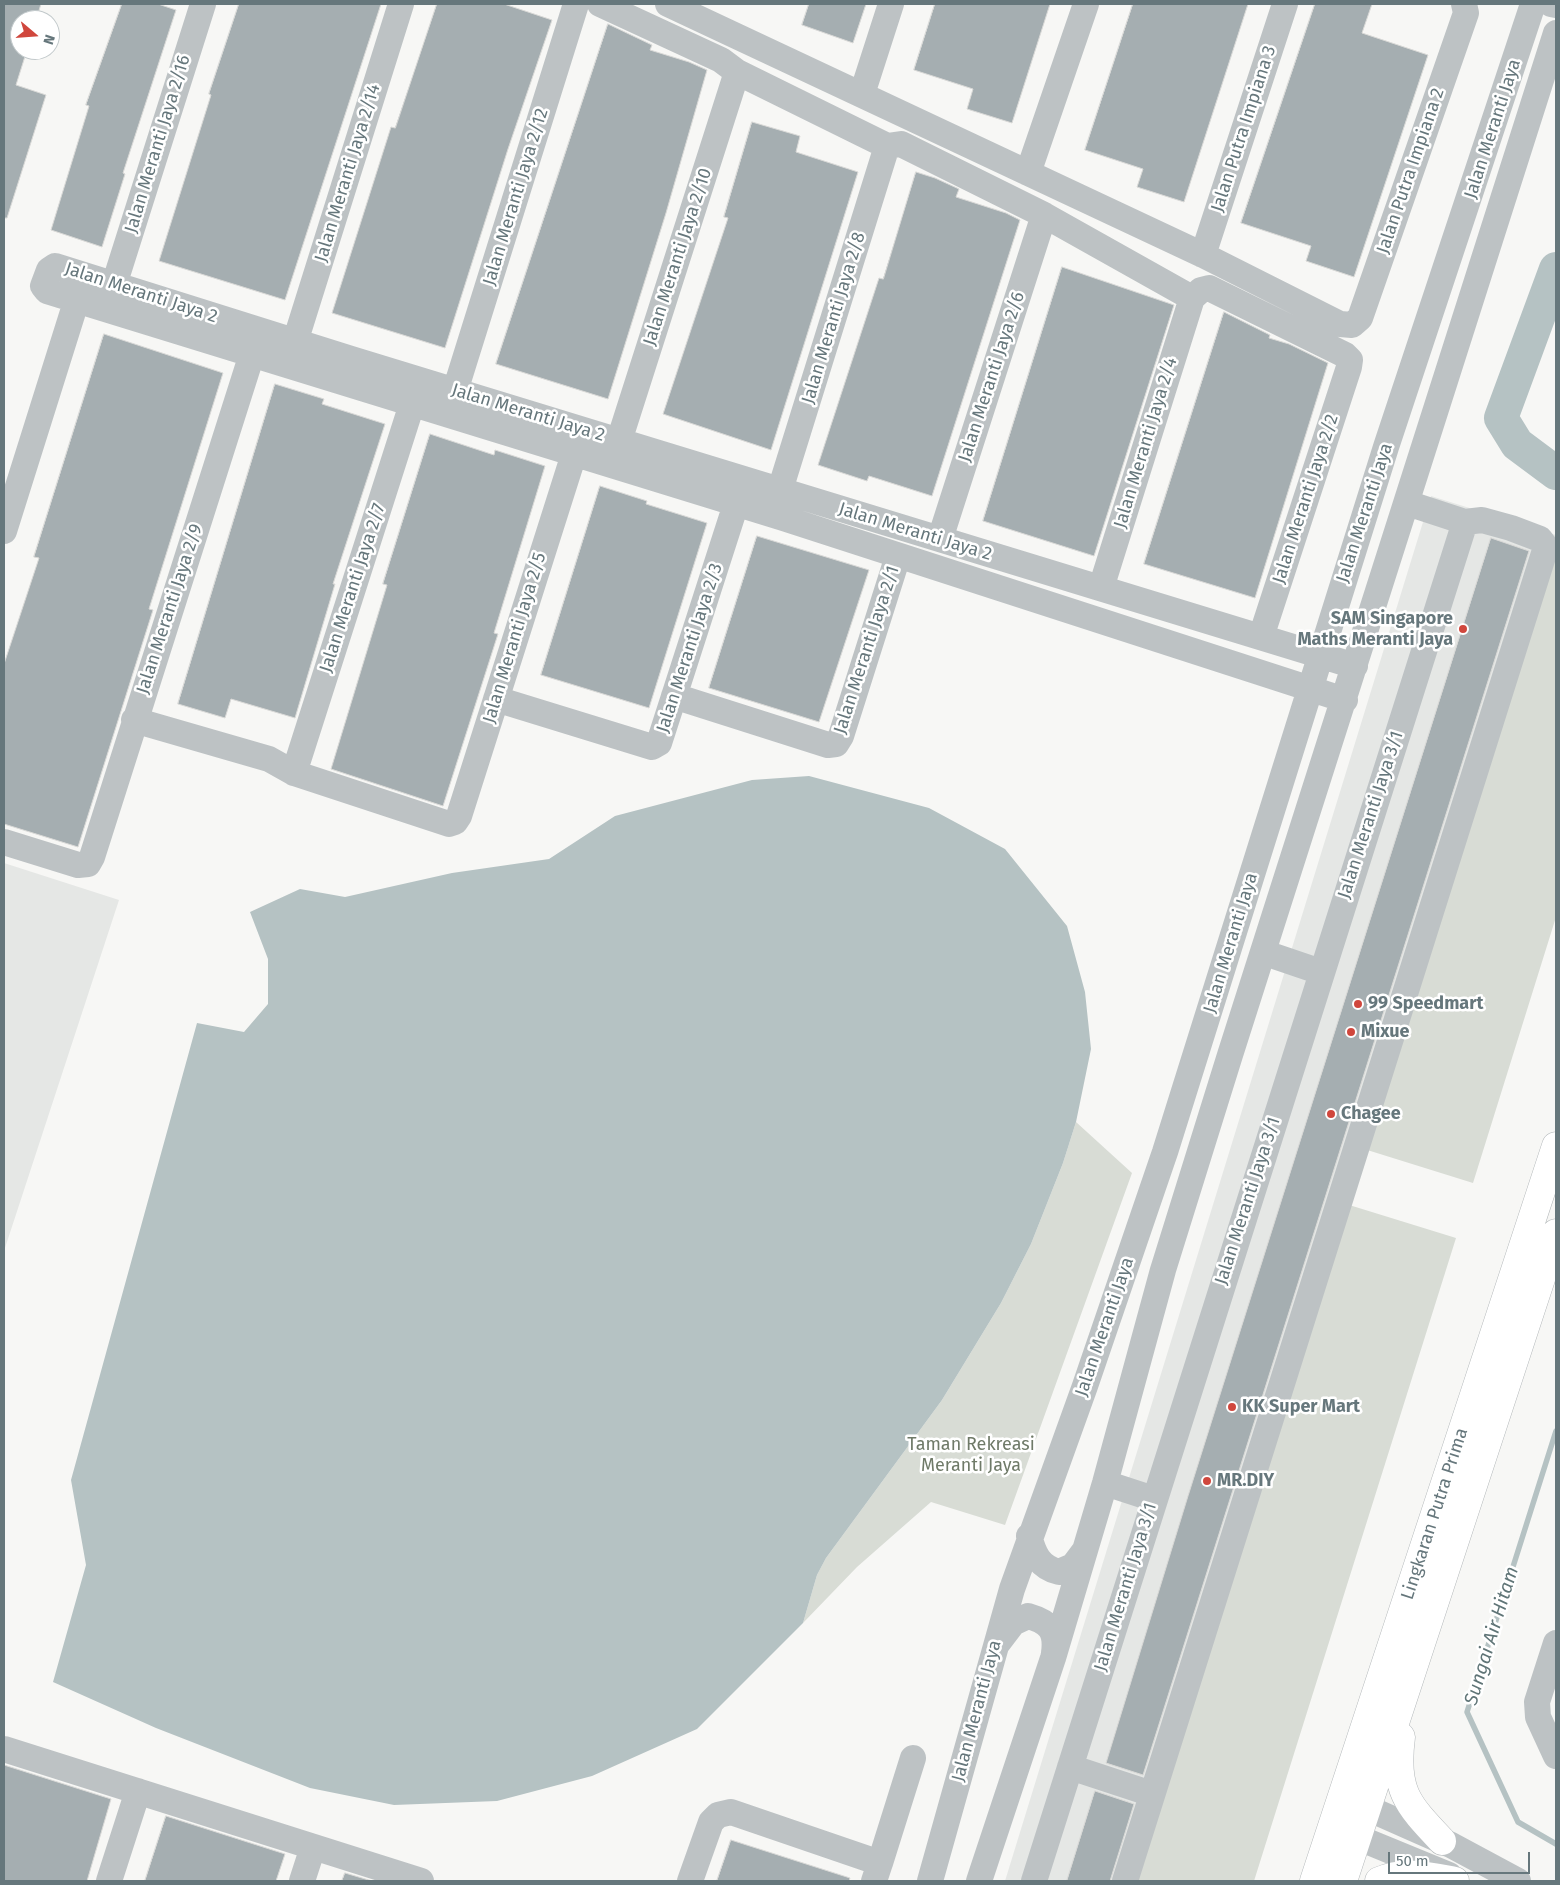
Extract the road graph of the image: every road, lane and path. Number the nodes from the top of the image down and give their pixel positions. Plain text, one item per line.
1 (203, 4) edge
2 (401, 4) edge
3 (576, 4) edge
4 (600, 4) edge
5 (668, 4) edge
6 (891, 4) edge
7 (1086, 4) edge
8 (1285, 4) edge
9 (1533, 4) edge
10 (1551, 4) edge
11 (1556, 6) edge
12 (1465, 8) edge
13 (700, 11) edge
14 (1556, 33) edge
15 (738, 72) junction
16 (862, 94) junction
17 (887, 146) junction
18 (1028, 173) junction
19 (1044, 215) junction
20 (1203, 255) junction
21 (114, 285) junction
22 (1192, 298) junction
23 (77, 300) junction
24 (295, 342) junction
25 (252, 354) junction
26 (455, 391) junction
27 (412, 404) junction
28 (534, 428) junction
29 (619, 441) junction
30 (574, 454) junction
31 (780, 490) junction
32 (1408, 503) junction
33 (736, 504) junction
34 (856, 514) junction
35 (1464, 522) junction
36 (4, 531) edge
37 (848, 539) junction
38 (940, 539) junction
39 (898, 556) junction
40 (1101, 588) junction
41 (1166, 608) junction
42 (1261, 637) junction
43 (1156, 639) junction
44 (1320, 656) junction
45 (1356, 666) junction
46 (1310, 689) junction
47 (674, 696) junction
48 (496, 699) junction
49 (1345, 700) junction
50 (134, 720) junction
51 (294, 773) junction
52 (4, 842) edge
53 (1265, 953) junction
54 (1321, 972) junction
55 (1556, 1146) edge
56 (1556, 1233) edge
57 (1105, 1483) junction
58 (1154, 1499) junction
59 (1029, 1536) junction
60 (1085, 1550) junction
61 (1556, 1643) edge
62 (994, 1646) junction
63 (1054, 1658) junction
64 (1406, 1693) junction
65 (4, 1749) edge
66 (1556, 1756) edge
67 (913, 1758) dead end
68 (1070, 1767) junction
69 (138, 1790) junction
70 (1152, 1794) junction
71 (1342, 1797) junction
72 (1368, 1808) junction
73 (1332, 1827) junction
74 (1358, 1837) junction
75 (1442, 1841) junction
76 (313, 1847) junction
77 (877, 1872) edge
78 (108, 1881) edge
79 (302, 1881) edge
80 (421, 1881) edge
81 (690, 1881) edge
82 (930, 1881) edge
83 (979, 1881) edge
84 (1034, 1881) edge
85 (1125, 1881) edge
86 (1314, 1881) edge
87 (1343, 1881) edge
88 (1379, 1881) edge
89 (1455, 1881) edge
90 (1464, 1881) edge
91 (1518, 1881) edge

1 - 21 street, Jalan Meranti Jaya 2/16
2 - 24 street, Jalan Meranti Jaya 2/14
3 - 26 street, Jalan Meranti Jaya 2/12
4 - 15 street
5 - 13 street
6 - 16 street
7 - 18 street
8 - 20 street, Jalan Putra Impiana 3
9 - 44 street, Jalan Meranti Jaya
10 - 11 street
12 - 20 street, Jalan Putra Impiana 2
13 - 16 street
14 - 32 street, Jalan Meranti Jaya
15 - 17 street
15 - 29 street, Jalan Meranti Jaya 2/10
16 - 18 street
17 - 19 street
17 - 31 street, Jalan Meranti Jaya 2/8
18 - 20 street
19 - 22 street
19 - 38 street, Jalan Meranti Jaya 2/6
21 - 23 street, Jalan Meranti Jaya 2
21 - 24 street, Jalan Meranti Jaya 2
22 - 40 street, Jalan Meranti Jaya 2/4
22 - 42 street, Jalan Meranti Jaya 2/2
23 - 25 street, Jalan Meranti Jaya 2
23 - 36 street
24 - 26 street, Jalan Meranti Jaya 2
25 - 27 street, Jalan Meranti Jaya 2
25 - 50 street, Jalan Meranti Jaya 2/9
26 - 28 street, Jalan Meranti Jaya 2
27 - 28 street, Jalan Meranti Jaya 2
27 - 51 street, Jalan Meranti Jaya 2/7
28 - 29 street, Jalan Meranti Jaya 2
28 - 30 street, Jalan Meranti Jaya 2
29 - 31 street, Jalan Meranti Jaya 2
30 - 33 street, Jalan Meranti Jaya 2
30 - 48 street, Jalan Meranti Jaya 2/5
31 - 34 street, Jalan Meranti Jaya 2
32 - 35 street
32 - 45 street, Jalan Meranti Jaya
33 - 37 street, Jalan Meranti Jaya 2
33 - 47 street, Jalan Meranti Jaya 2/3
34 - 37 street
34 - 38 street, Jalan Meranti Jaya 2
35 - 54 street, Jalan Meranti Jaya 3/1
35 - 70 street
37 - 39 street, Jalan Meranti Jaya 2
38 - 40 street, Jalan Meranti Jaya 2
39 - 43 street, Jalan Meranti Jaya 2
39 - 47 street, Jalan Meranti Jaya 2/1
40 - 41 street, Jalan Meranti Jaya 2
41 - 42 street, Jalan Meranti Jaya 2
41 - 43 street
42 - 44 street, Jalan Meranti Jaya 2
43 - 46 street, Jalan Meranti Jaya 2
44 - 45 street, Jalan Meranti Jaya 2
44 - 46 street, Jalan Meranti Jaya
45 - 49 street, Jalan Meranti Jaya
46 - 49 street, Jalan Meranti Jaya 2
46 - 59 street, Jalan Meranti Jaya
47 - 48 street, Jalan Meranti Jaya 2/3
48 - 51 street, Jalan Meranti Jaya 2/5
49 - 53 street, Jalan Meranti Jaya
50 - 51 street
50 - 52 street, Jalan Meranti Jaya 2/9
53 - 54 street
53 - 57 street, Jalan Meranti Jaya
54 - 58 street, Jalan Meranti Jaya 3/1
55 - 71 main road, Lingkaran Putra Prima
56 - 64 main road, Lingkaran Putra Prima
57 - 58 street
57 - 60 street, Jalan Meranti Jaya
58 - 68 street, Jalan Meranti Jaya 3/1
59 - 60 street
59 - 62 street, Jalan Meranti Jaya
60 - 63 street, Jalan Meranti Jaya
61 - 66 street
62 - 63 street
62 - 82 street, Jalan Meranti Jaya
63 - 83 street, Jalan Meranti Jaya
64 - 72 main road, Lingkaran Putra Prima
64 - 75 main road
65 - 69 street
67 - 77 street
68 - 70 street
68 - 84 street, Jalan Meranti Jaya 3/1
69 - 76 street
69 - 78 street
70 - 85 street
71 - 72 street
71 - 73 main road, Lingkaran Putra Prima
72 - 74 main road, Lingkaran Putra Prima
72 - 75 street
73 - 74 street
73 - 86 main road, Lingkaran Putra Prima
74 - 87 main road, Lingkaran Putra Prima
74 - 90 street
75 - 91 street
76 - 79 street
76 - 80 street
77 - 81 street
88 - 89 main road

